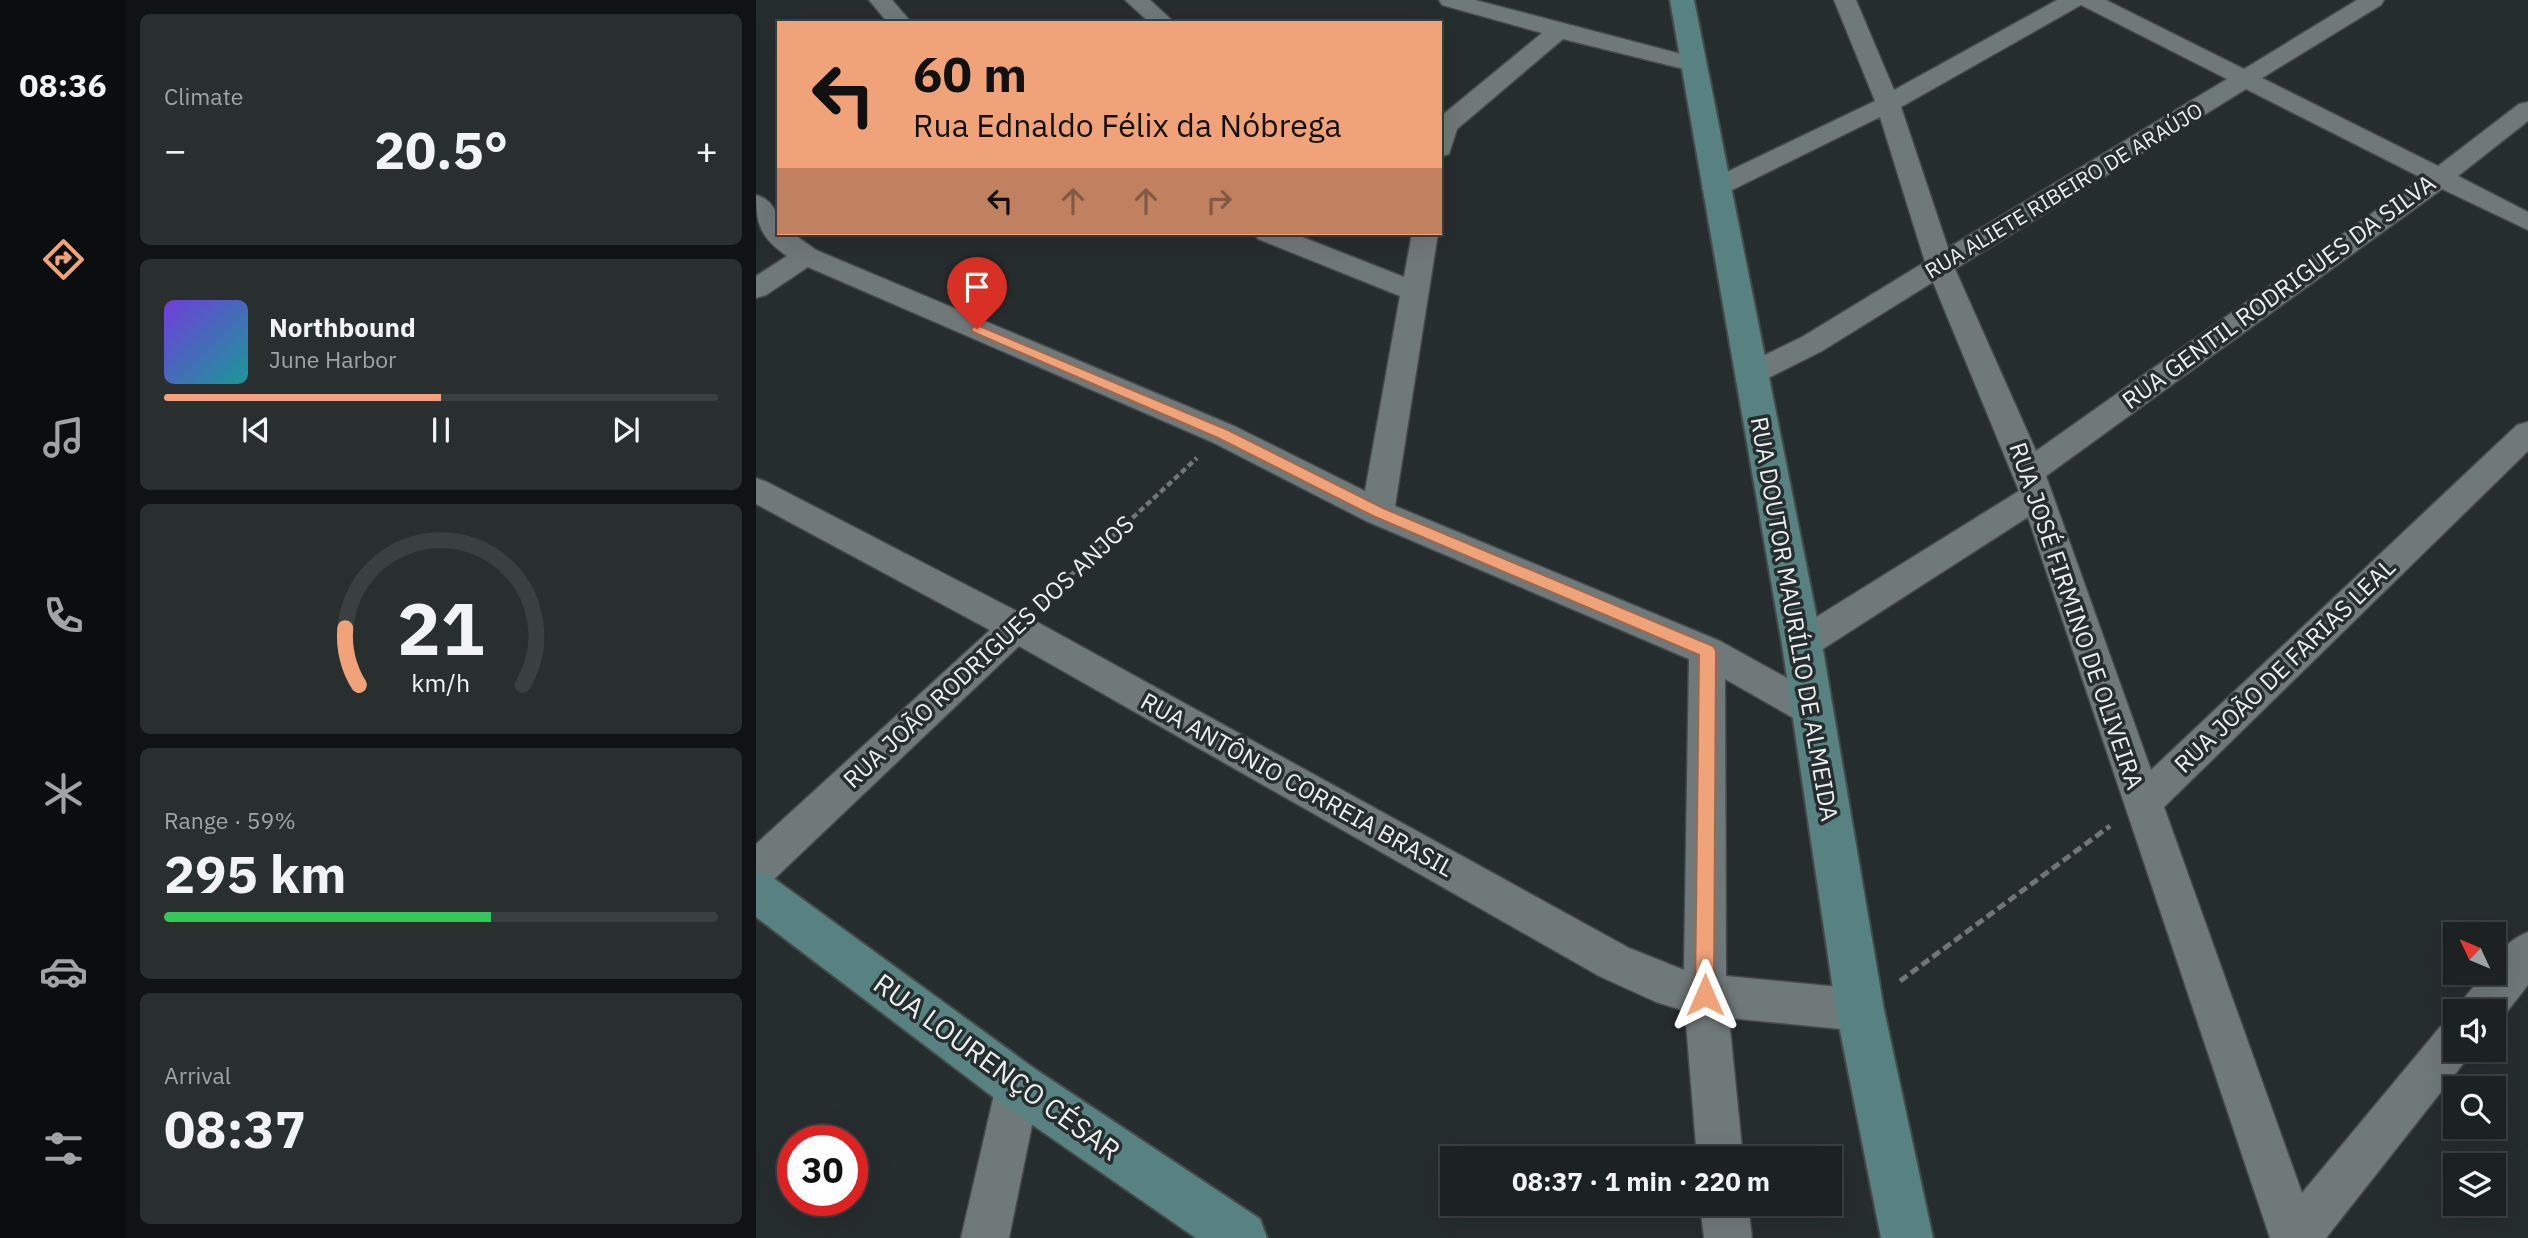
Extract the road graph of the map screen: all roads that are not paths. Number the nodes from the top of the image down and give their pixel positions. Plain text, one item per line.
1 (880, 0) edge
2 (1136, 0) edge
3 (1450, 0) edge
4 (1682, 0) edge
5 (1845, 0) edge
6 (2073, 0) edge
7 (2089, 0) edge
8 (2373, 0) edge
9 (899, 21) edge
10 (1162, 21) edge
11 (1559, 31) junction
12 (1692, 64) junction
13 (2245, 81) junction
14 (1888, 104) junction
15 (2528, 109) edge
16 (1442, 133) edge
17 (2438, 178) junction
18 (1715, 188) junction
19 (756, 203) edge
20 (2528, 222) edge
21 (777, 231) edge
22 (780, 235) edge
23 (1273, 235) edge
24 (1424, 235) edge
25 (806, 256) junction
26 (1940, 266) junction
27 (756, 289) edge
28 (1416, 292) junction
29 (1751, 374) junction
30 (2528, 433) edge
31 (2033, 483) junction
32 (756, 490) edge
33 (1378, 512) junction
34 (1016, 627) junction
35 (1802, 644) junction
36 (1707, 651) junction
37 (1810, 709) junction
38 (2142, 803) junction
39 (756, 870) edge
40 (756, 891) edge
41 (2528, 952) edge
42 (1705, 995) junction
43 (2490, 999) edge
44 (1860, 1010) junction
45 (2443, 1057) edge
46 (1018, 1086) junction
47 (1719, 1146) edge
48 (1725, 1216) edge
49 (985, 1238) edge
50 (1241, 1238) edge
51 (1728, 1238) edge
52 (1907, 1238) edge
53 (2295, 1238) edge

1 - 9 street
2 - 10 street
3 - 11 street
4 - 12 main road, RUA DOUTOR MAURÍLIO DE ALMEIDA
5 - 14 street, RUA JOSÉ FIRMINO DE OLIVEIRA
6 - 14 street
7 - 13 street
8 - 13 street, RUA ALIETE RIBEIRO DE ARAÚJO
11 - 12 street
11 - 16 street
12 - 18 main road, RUA DOUTOR MAURÍLIO DE ALMEIDA
13 - 17 street
13 - 26 street, RUA ALIETE RIBEIRO DE ARAÚJO
14 - 18 street
14 - 26 street, RUA JOSÉ FIRMINO DE OLIVEIRA
15 - 17 street, RUA GENTIL RODRIGUES DA SILVA
17 - 20 street
17 - 31 street, RUA GENTIL RODRIGUES DA SILVA
18 - 29 main road, RUA DOUTOR MAURÍLIO DE ALMEIDA
19 - 21 street
22 - 25 street
23 - 28 street
24 - 28 street
25 - 27 street
25 - 33 street
26 - 29 street, RUA ALIETE RIBEIRO DE ARAÚJO
26 - 31 street, RUA JOSÉ FIRMINO DE OLIVEIRA
28 - 33 street
29 - 35 main road, RUA DOUTOR MAURÍLIO DE ALMEIDA
30 - 38 street, RUA JOÃO DE FARIAS LEAL
31 - 35 street, RUA GENTIL RODRIGUES DA SILVA
31 - 38 street, RUA JOSÉ FIRMINO DE OLIVEIRA
32 - 34 street, RUA ANTÔNIO CORREIA BRASIL
33 - 36 street
34 - 39 street, RUA JOÃO RODRIGUES DOS ANJOS
34 - 42 street, RUA ANTÔNIO CORREIA BRASIL
35 - 37 main road, RUA DOUTOR MAURÍLIO DE ALMEIDA
36 - 37 street
36 - 42 street
37 - 44 main road, RUA DOUTOR MAURÍLIO DE ALMEIDA
38 - 53 street, RUA JOSÉ FIRMINO DE OLIVEIRA
40 - 46 main road, RUA LOURENÇO CÉSAR
41 - 43 street
42 - 44 street, RUA ANTÔNIO CORREIA BRASIL
42 - 47 street
44 - 52 main road, RUA DOUTOR MAURÍLIO DE ALMEIDA
45 - 53 street
46 - 49 street
46 - 50 main road, RUA LOURENÇO CÉSAR
48 - 51 street

